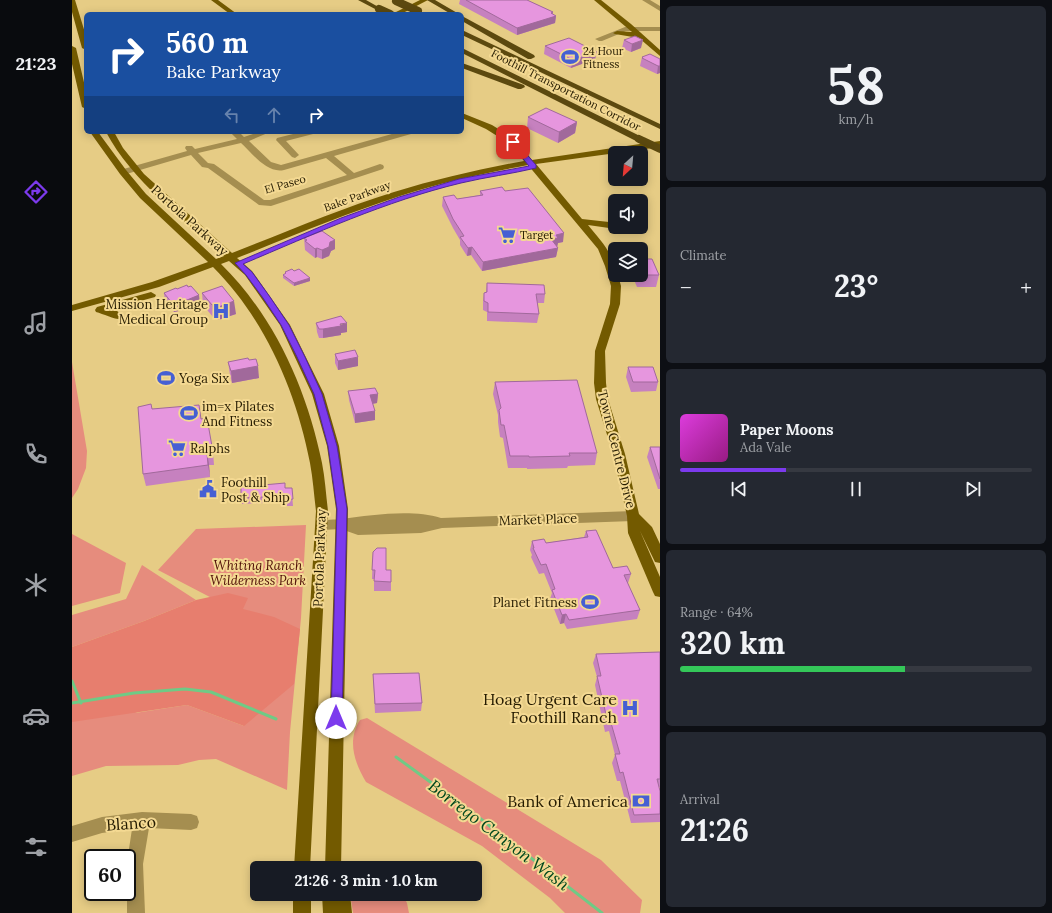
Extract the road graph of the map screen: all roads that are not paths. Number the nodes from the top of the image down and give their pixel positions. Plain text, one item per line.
1 (72, 0) edge
2 (214, 0) edge
3 (361, 0) edge
4 (395, 0) edge
5 (413, 0) edge
6 (425, 0) edge
7 (430, 0) edge
8 (597, 0) edge
9 (606, 0) edge
10 (646, 0) edge
11 (660, 9) edge
12 (231, 12) edge
13 (386, 12) edge
14 (388, 12) edge
15 (399, 12) edge
16 (419, 12) edge
17 (452, 12) edge
18 (464, 19) edge
19 (660, 28) edge
20 (635, 30) junction
21 (464, 33) edge
22 (614, 34) junction
23 (644, 34) junction
24 (598, 39) dead end
25 (84, 41) edge
26 (660, 46) edge
27 (72, 48) edge
28 (464, 51) edge
29 (660, 54) edge
30 (464, 66) edge
31 (79, 77) edge
32 (84, 98) edge
33 (619, 107) junction
34 (464, 116) edge
35 (660, 127) edge
36 (95, 134) edge
37 (111, 134) edge
38 (297, 134) edge
39 (390, 134) edge
40 (238, 135) edge
41 (639, 139) junction
42 (660, 144) edge
43 (195, 149) junction
44 (660, 149) edge
45 (648, 151) edge
46 (295, 155) dead end
47 (330, 155) junction
48 (608, 156) edge
49 (532, 164) junction
50 (133, 166) junction
51 (380, 167) dead end
52 (121, 170) junction
53 (352, 175) junction
54 (398, 194) junction
55 (356, 215) junction
56 (580, 221) junction
57 (592, 235) junction
58 (235, 260) junction
59 (219, 266) junction
60 (120, 304) junction
61 (72, 310) edge
62 (98, 310) junction
63 (72, 315) edge
64 (120, 317) dead end
65 (633, 516) junction
66 (342, 524) junction
67 (322, 525) junction
68 (660, 558) edge
69 (660, 592) edge
70 (142, 820) junction
71 (191, 822) dead end
72 (72, 834) edge
73 (302, 861) edge
74 (333, 861) edge
75 (302, 901) edge
76 (331, 901) edge
77 (342, 901) edge
78 (302, 912) edge
79 (136, 913) edge
80 (332, 913) edge
81 (343, 913) edge

1 - 25 main road
2 - 12 main road
3 - 13 highway, bridge
4 - 16 highway, bridge
5 - 14 main road
6 - 15 main road
7 - 17 highway
8 - 20 main road
9 - 23 main road
10 - 11 street
18 - 33 highway
19 - 23 street
20 - 22 street
20 - 23 main road
21 - 33 highway, Foothill Transportation Corridor
22 - 23 main road
22 - 24 street
23 - 26 main road
23 - 29 main road
27 - 31 main road
28 - 41 highway, Foothill Transportation Corridor
30 - 41 highway
31 - 32 main road
33 - 35 highway, Foothill Transportation Corridor
34 - 49 main road, Towne Centre Drive
36 - 52 main road, Portola Parkway
37 - 50 main road, Portola Parkway
38 - 46 street
39 - 47 street
40 - 43 street
40 - 47 street
41 - 44 highway, Foothill Transportation Corridor, bridge
42 - 49 main road, Bake Parkway
43 - 50 street
43 - 53 street, El Paseo
44 - 45 main road
47 - 53 street
48 - 49 main road, Bake Parkway
49 - 54 main road, Bake Parkway
49 - 55 main road, Bake Parkway
49 - 56 main road, Towne Centre Drive
50 - 52 street
50 - 58 main road, Portola Parkway
51 - 53 street, El Paseo
52 - 59 main road, Portola Parkway
54 - 55 main road
54 - 58 main road, Bake Parkway
55 - 58 main road, Bake Parkway
56 - 57 main road, Towne Centre Drive
56 - 57 main road
57 - 65 main road, Towne Centre Drive
58 - 59 main road, Bake Parkway
58 - 66 main road, Portola Parkway
59 - 60 main road, Bake Parkway
59 - 61 main road, Bake Parkway
59 - 67 main road, Portola Parkway
60 - 61 main road
60 - 62 main road, Bake Parkway
62 - 63 main road, Bake Parkway
62 - 64 main road
65 - 66 street, Market Place
65 - 68 main road, Towne Centre Drive
65 - 69 main road, Towne Centre Drive
66 - 67 street, Market Place
66 - 74 main road, Portola Parkway
67 - 73 main road, Portola Parkway
70 - 71 street, Blanco
70 - 72 street, Blanco
70 - 79 street
75 - 78 main road
76 - 80 main road
77 - 81 main road

